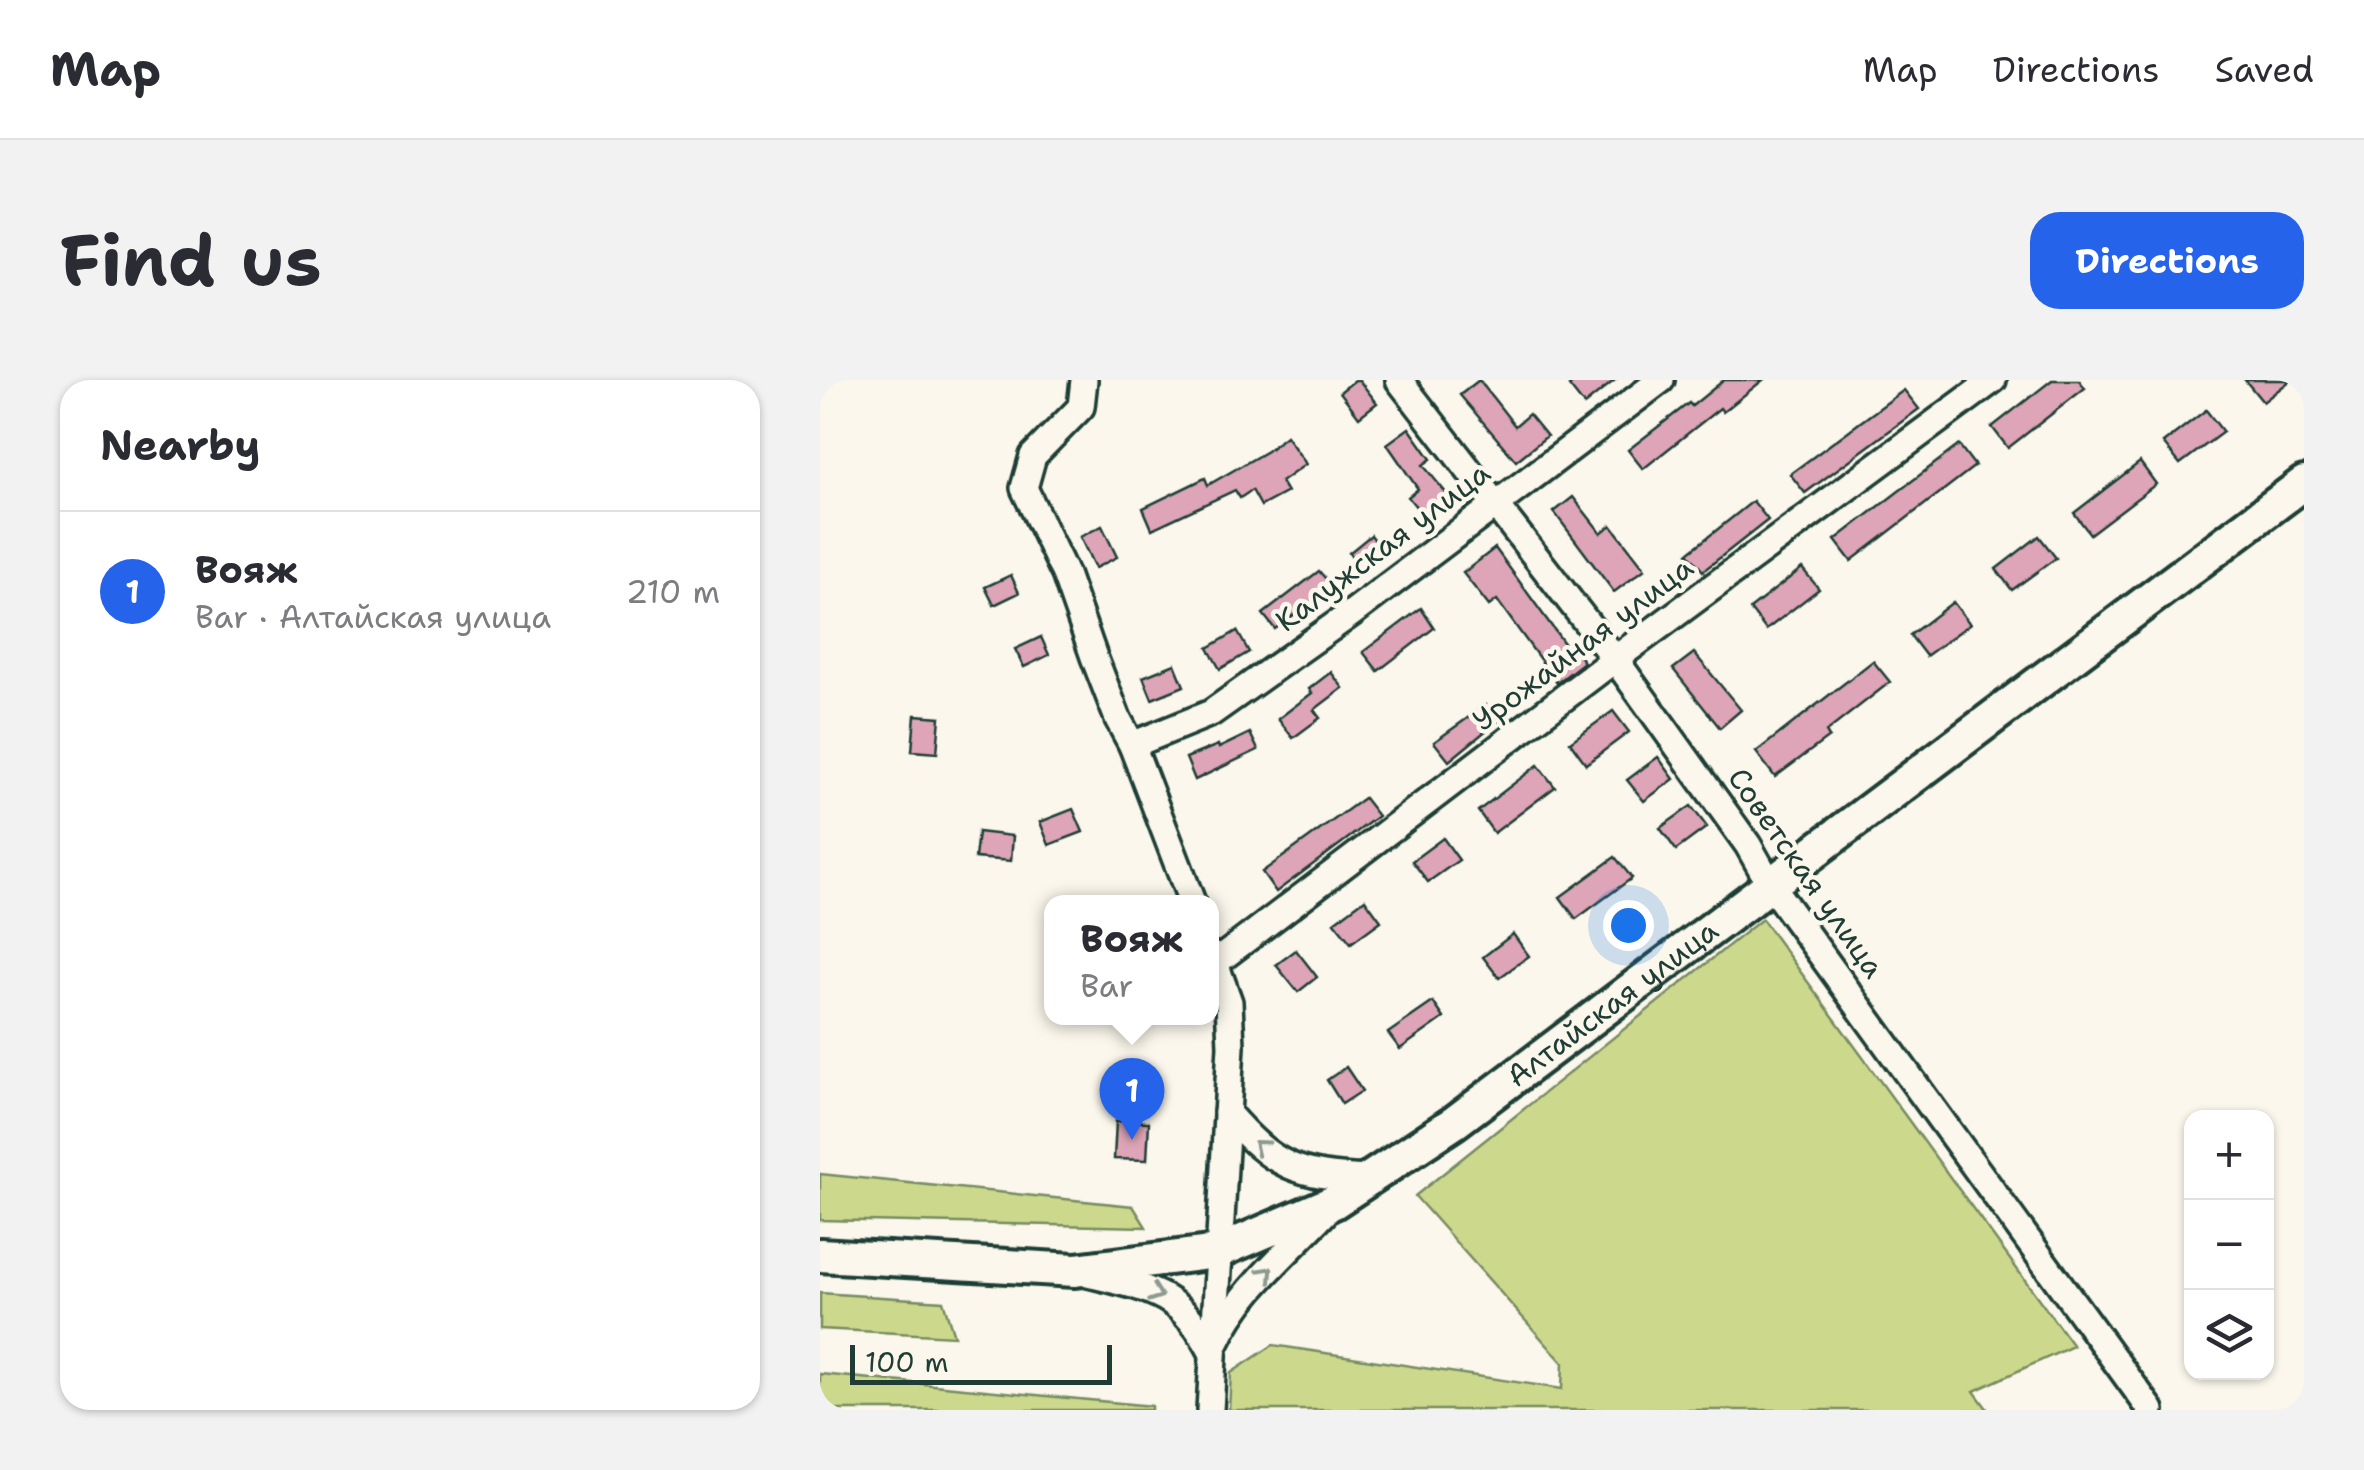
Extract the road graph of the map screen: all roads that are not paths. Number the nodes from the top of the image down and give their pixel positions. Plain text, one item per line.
1 (1084, 380) edge
2 (1398, 380) edge
3 (1661, 380) edge
4 (1993, 380) edge
5 (2304, 483) edge
6 (1496, 504) junction
7 (1615, 659) junction
8 (1132, 745) junction
9 (1770, 884) junction
10 (1189, 895) edge
11 (1219, 956) edge
12 (1219, 974) edge
13 (1227, 1113) junction
14 (1369, 1179) junction
15 (1334, 1202) junction
16 (1217, 1252) junction
17 (820, 1255) edge
18 (1075, 1270) junction
19 (1212, 1352) junction
20 (1210, 1410) edge
21 (2151, 1410) edge

1 - 8 street
2 - 6 street, Советская улица
3 - 6 street, Калужская улица
4 - 7 street, Урожайная улица
5 - 9 main road, Алтайская улица
6 - 7 street, Советская улица
6 - 8 street, Калужская улица
7 - 9 street, Советская улица
7 - 11 street, Урожайная улица
8 - 10 street
9 - 14 main road, Алтайская улица
9 - 21 street, Советская улица
12 - 13 street
14 -> 13 street
13 - 16 street
14 - 15 main road, Алтайская улица
15 - 16 main road, Алтайская улица
19 -> 15 street
16 - 18 main road, Алтайская улица
16 - 19 street
17 - 18 main road, Алтайская улица
18 -> 19 street
19 - 20 street

